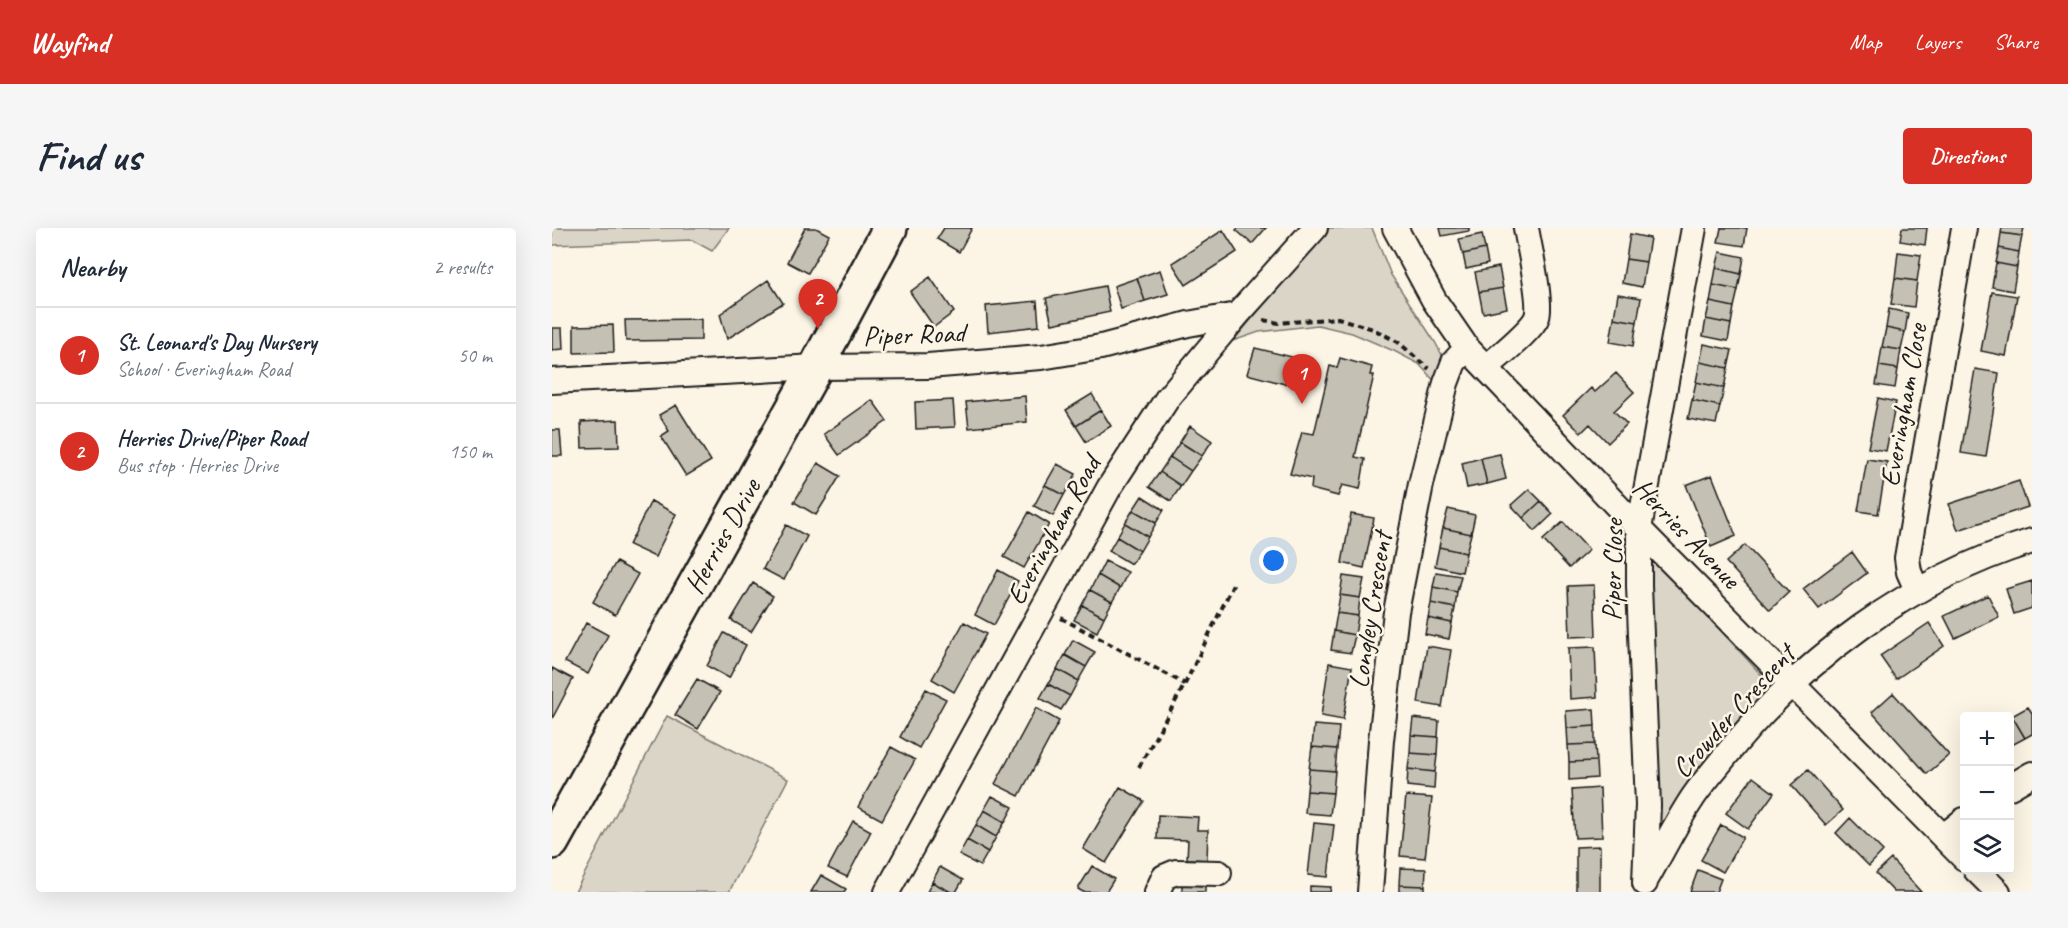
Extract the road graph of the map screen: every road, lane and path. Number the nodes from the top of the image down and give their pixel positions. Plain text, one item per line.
1 (890, 228) edge
2 (1316, 228) edge
3 (1395, 228) edge
4 (1526, 228) edge
5 (1694, 228) edge
6 (1964, 228) edge
7 (1237, 315) junction
8 (1467, 348) junction
9 (816, 367) junction
10 (1487, 367) junction
11 (552, 381) edge
12 (1446, 383) junction
13 (1640, 529) junction
14 (2032, 541) edge
15 (1234, 583) dead end
16 (1917, 590) junction
17 (1043, 608) junction
18 (1792, 682) junction
19 (1185, 684) junction
20 (1139, 767) dead end
21 (2032, 774) edge
22 (2014, 785) edge
23 (1960, 824) edge
24 (1944, 836) junction
25 (552, 842) edge
26 (1960, 853) edge
27 (1219, 873) dead end
28 (1980, 874) edge
29 (1644, 887) edge
30 (887, 892) edge
31 (1157, 892) edge
32 (1370, 892) edge
33 (1998, 892) edge

1 - 9 street, Herries Drive
2 - 7 street, Everingham Road
3 - 8 street, Herries Avenue
4 - 10 street
5 - 13 street, Piper Close
6 - 16 street, Everingham Close
7 - 9 street, Piper Road
7 - 12 path
7 - 17 street, Everingham Road
8 - 10 street, Herries Avenue
8 - 12 street, Longley Crescent
9 - 11 street, Piper Road
9 - 25 street, Herries Drive
10 - 13 street, Herries Avenue
12 - 32 street, Longley Crescent
13 - 18 street, Herries Avenue
13 - 29 street, Piper Close
14 - 16 street, Crowder Crescent
15 - 19 path
16 - 18 street, Crowder Crescent
17 - 19 path
17 - 30 street, Everingham Road
18 - 24 street, Herries Avenue
18 - 29 street, Crowder Crescent
19 - 20 path
21 - 22 street
23 - 24 street
24 - 26 street, Herries Avenue
27 - 31 street
28 - 33 street

